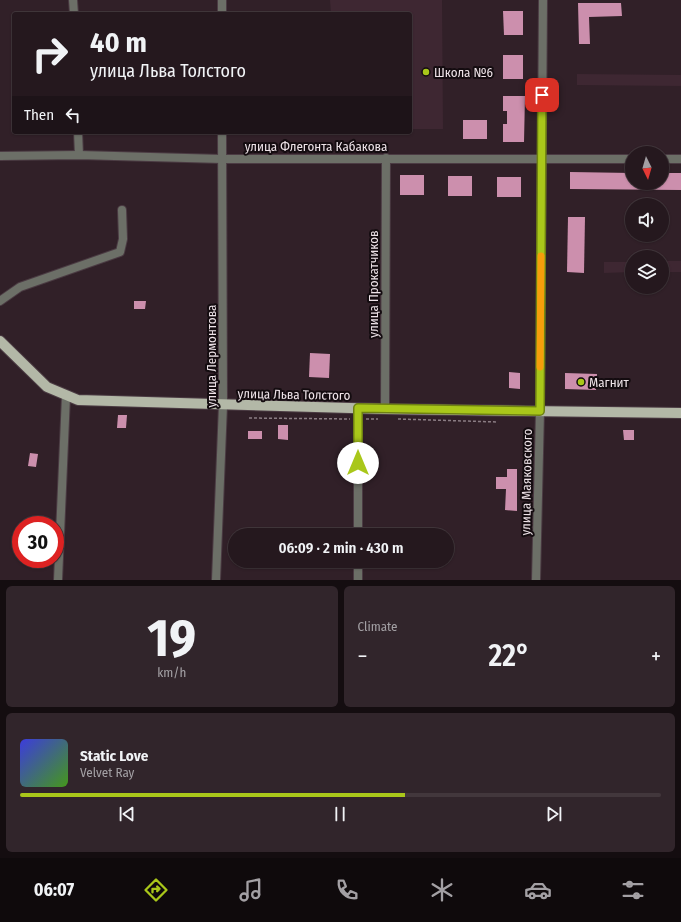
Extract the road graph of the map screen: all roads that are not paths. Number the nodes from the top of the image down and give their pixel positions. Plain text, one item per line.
1 (73, 0) edge
2 (222, 0) edge
3 (543, 0) edge
4 (74, 12) edge
5 (222, 12) edge
6 (78, 134) edge
7 (222, 134) edge
8 (79, 155) junction
9 (0, 156) edge
10 (386, 158) junction
11 (542, 158) junction
12 (222, 159) junction
13 (625, 159) edge
14 (669, 159) edge
15 (681, 159) edge
16 (122, 210) dead end
17 (0, 301) edge
18 (0, 341) edge
19 (66, 396) junction
20 (223, 405) junction
21 (358, 408) junction
22 (385, 409) junction
23 (540, 411) junction
24 (681, 413) edge
25 (358, 528) edge
26 (358, 568) edge
27 (58, 580) edge
28 (216, 580) edge
29 (358, 580) edge
30 (536, 580) edge

1 - 4 street
2 - 5 street
3 - 11 street, улица Маяковского
6 - 8 street
7 - 12 street, улица Лермонтова
8 - 9 street, улица Флегонта Кабакова
8 - 12 street, улица Флегонта Кабакова
10 - 11 street, улица Флегонта Кабакова
10 - 12 street, улица Флегонта Кабакова
10 - 22 street, улица Прокатчиков
11 - 13 street, улица Флегонта Кабакова
11 - 23 street, улица Маяковского
12 - 20 street, улица Лермонтова
14 - 15 street
16 - 17 street
18 - 19 main road, улица Льва Толстого
19 - 20 main road, улица Льва Толстого
19 - 27 street
20 - 21 main road, улица Льва Толстого
20 - 28 street, улица Лермонтова
21 - 22 main road, улица Льва Толстого
21 - 25 street
22 - 23 main road, улица Льва Толстого
23 - 24 main road, улица Льва Толстого
23 - 30 street, улица Маяковского
26 - 29 street

